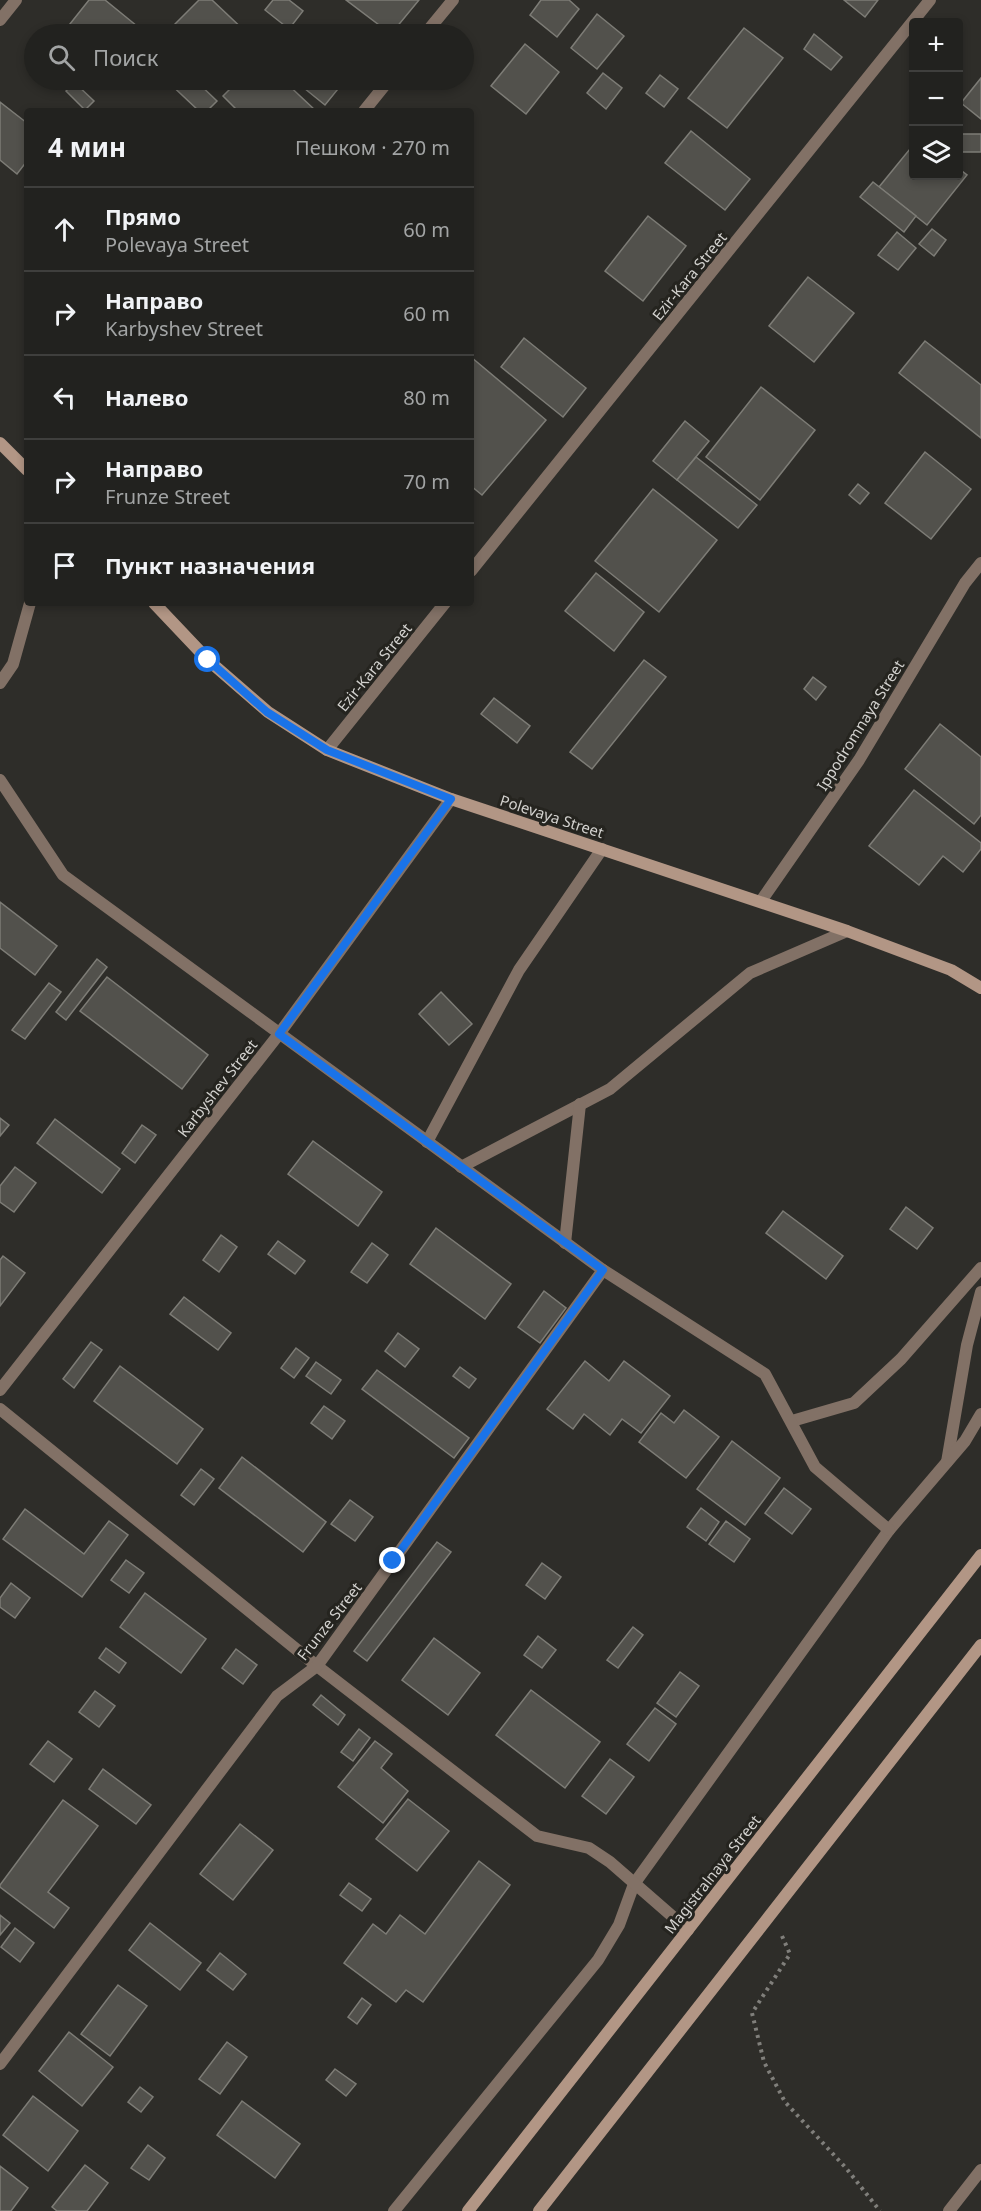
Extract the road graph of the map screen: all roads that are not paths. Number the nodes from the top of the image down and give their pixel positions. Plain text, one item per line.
1 (16, 0) edge
2 (453, 0) edge
3 (930, 0) edge
4 (0, 20) edge
5 (433, 24) edge
6 (382, 90) edge
7 (367, 108) edge
8 (0, 443) edge
9 (24, 463) edge
10 (981, 563) edge
11 (474, 567) edge
12 (29, 606) edge
13 (157, 606) edge
14 (443, 606) edge
15 (0, 683) edge
16 (327, 750) junction
17 (0, 780) edge
18 (451, 799) junction
19 (602, 849) junction
20 (761, 901) junction
21 (847, 931) junction
22 (981, 987) edge
23 (279, 1034) junction
24 (580, 1104) junction
25 (427, 1142) junction
26 (461, 1167) junction
27 (566, 1243) junction
28 (981, 1268) edge
29 (603, 1270) junction
30 (981, 1292) edge
31 (0, 1390) edge
32 (0, 1408) edge
33 (981, 1414) edge
34 (792, 1421) junction
35 (947, 1463) junction
36 (889, 1530) junction
37 (981, 1555) edge
38 (981, 1645) edge
39 (317, 1666) junction
40 (634, 1884) junction
41 (688, 1930) junction
42 (0, 2064) edge
43 (981, 2170) edge
44 (394, 2211) edge
45 (468, 2211) edge
46 (539, 2211) edge
47 (949, 2211) edge

1 - 4 street
2 - 5 street
3 - 11 street, Ezir-Kara Street
6 - 7 street
8 - 9 main road
10 - 20 street, Ippodromnaya Street
12 - 15 street
13 - 16 main road, Polevaya Street
14 - 16 street, Ezir-Kara Street
16 - 18 main road, Polevaya Street
17 - 23 street
18 - 19 main road, Polevaya Street
18 - 23 street, Karbyshev Street
19 - 20 main road, Polevaya Street
19 - 25 street
20 - 21 main road, Polevaya Street
21 - 22 main road, Polevaya Street
21 - 24 street
23 - 25 street
23 - 31 street, Karbyshev Street
24 - 26 street
24 - 27 street
25 - 26 street
26 - 27 street
27 - 29 street
28 - 34 street
29 - 34 street
29 - 39 street, Frunze Street
30 - 35 street
32 - 39 street
33 - 35 street
34 - 36 street
35 - 36 street
36 - 40 street
37 - 41 main road, Magistralnaya Street
38 - 46 main road
39 - 40 street
39 - 42 street, Frunze Street
40 - 41 street
40 - 44 street
41 - 45 main road, Magistralnaya Street
43 - 47 street

